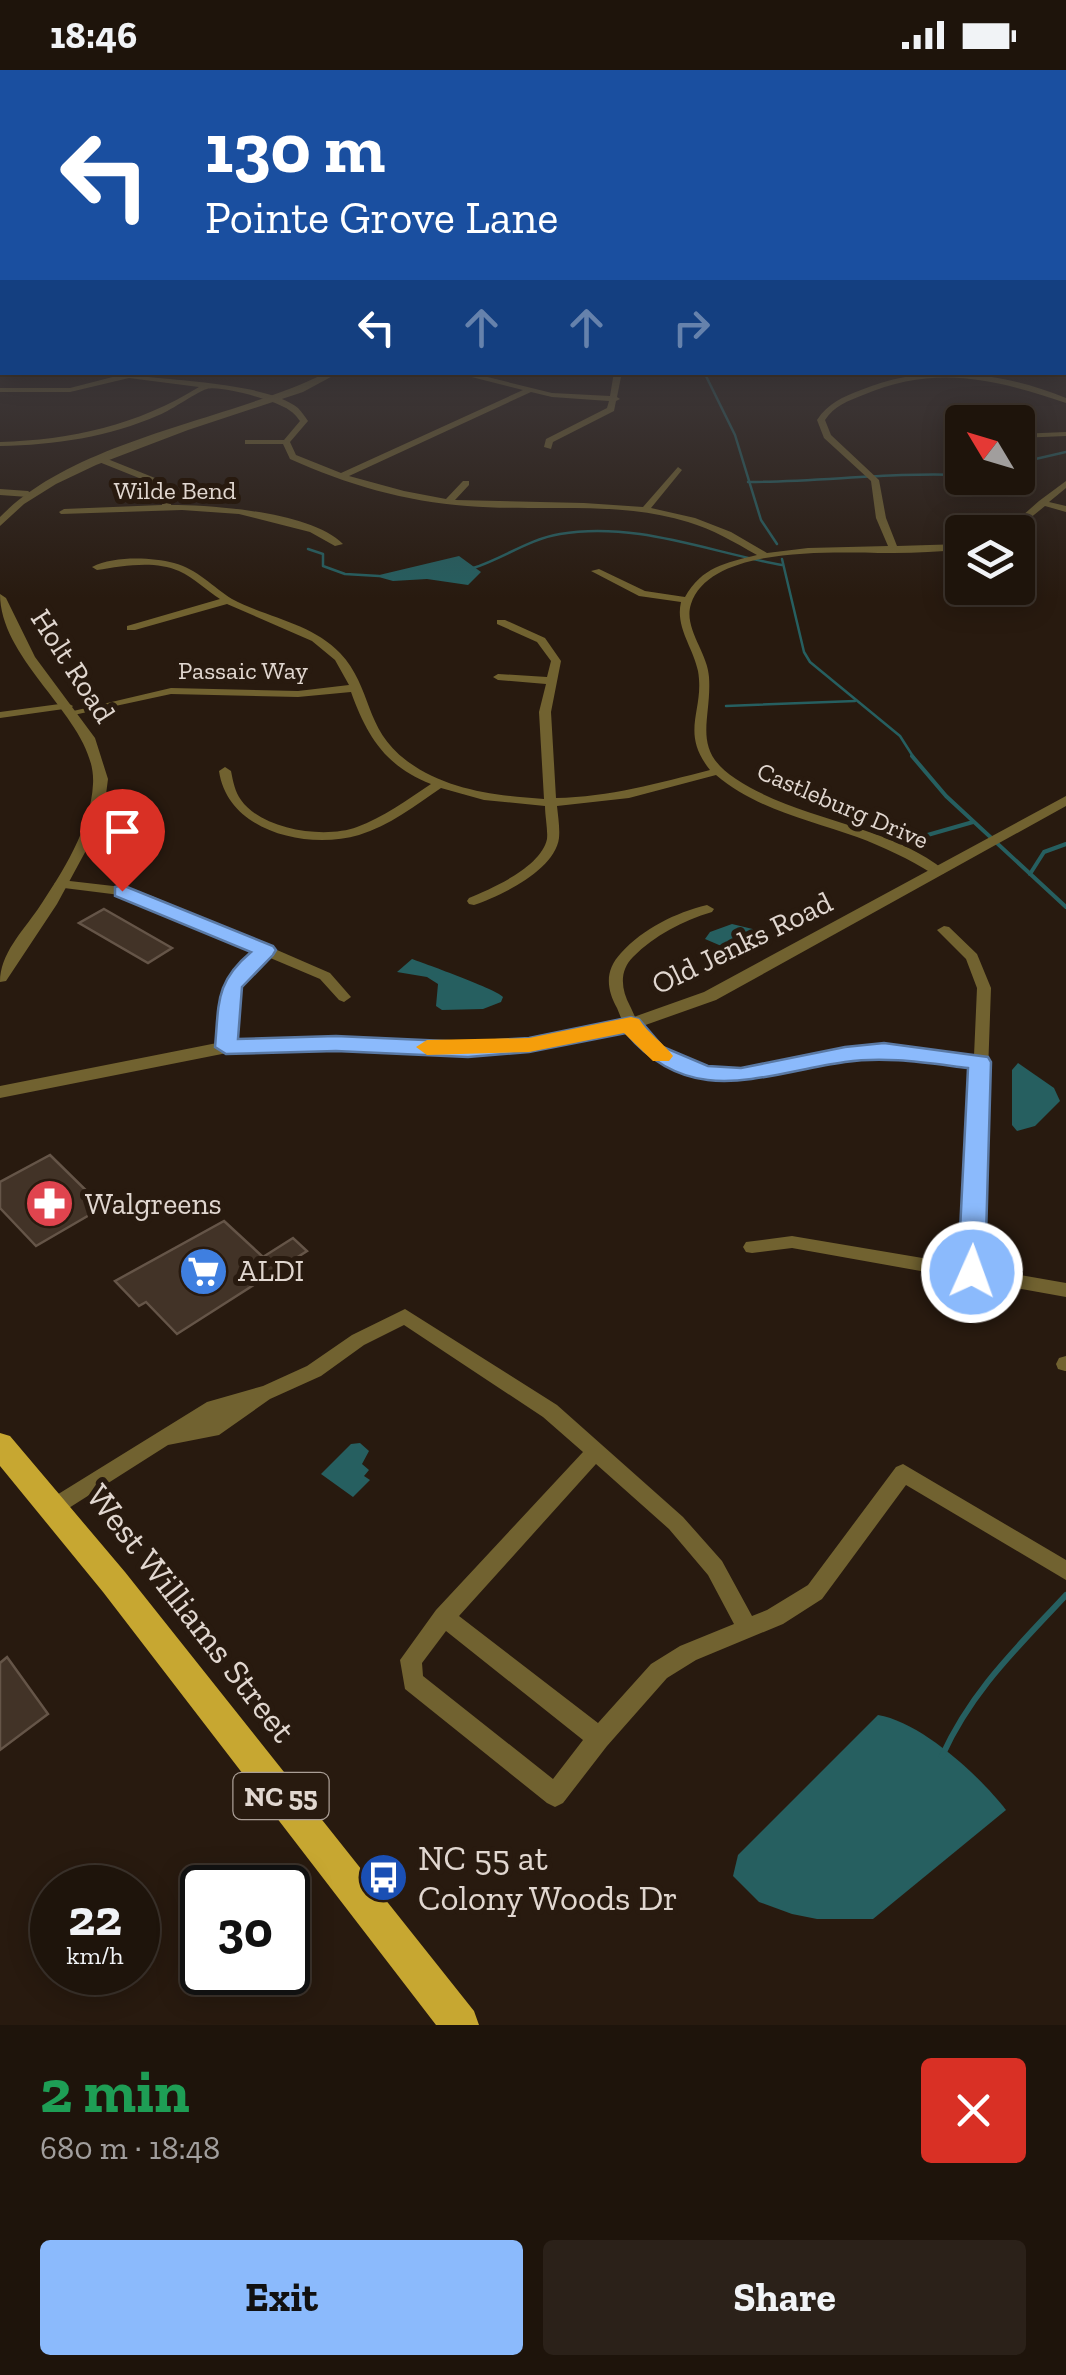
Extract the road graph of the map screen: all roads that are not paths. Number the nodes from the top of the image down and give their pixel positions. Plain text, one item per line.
1 (146, 415) edge
2 (230, 415) edge
3 (303, 415) edge
4 (475, 415) edge
5 (600, 415) edge
6 (824, 415) edge
7 (1066, 434) edge
8 (1035, 435) edge
9 (248, 442) dead end
10 (286, 442) junction
11 (0, 444) edge
12 (548, 448) dead end
13 (102, 460) junction
14 (678, 470) dead end
15 (344, 475) junction
16 (466, 483) dead end
17 (1066, 484) edge
18 (0, 492) edge
19 (28, 494) junction
20 (448, 502) junction
21 (1042, 503) junction
22 (166, 508) junction
23 (646, 509) junction
24 (1066, 509) edge
25 (64, 512) dead end
26 (1028, 515) edge
27 (0, 524) edge
28 (338, 544) dead end
29 (945, 548) edge
30 (894, 550) junction
31 (764, 555) junction
32 (97, 567) dead end
33 (596, 571) dead end
34 (0, 598) edge
35 (228, 600) junction
36 (686, 600) junction
37 (502, 622) dead end
38 (131, 628) dead end
39 (498, 677) dead end
40 (553, 681) junction
41 (355, 688) junction
42 (70, 710) junction
43 (0, 716) edge
44 (225, 772) dead end
45 (718, 772) junction
46 (441, 783) junction
47 (1066, 800) edge
48 (551, 802) junction
49 (938, 871) junction
50 (61, 884) junction
51 (474, 901) dead end
52 (708, 909) dead end
53 (944, 930) dead end
54 (266, 950) junction
55 (0, 976) edge
56 (344, 997) dead end
57 (631, 1024) junction
58 (226, 1047) junction
59 (980, 1062) junction
60 (0, 1092) edge
61 (752, 1247) dead end
62 (972, 1272) junction
63 (1066, 1290) edge
64 (0, 1445) edge
65 (594, 1453) junction
66 (54, 1507) junction
67 (1066, 1571) edge
68 (444, 1618) junction
69 (748, 1628) junction
70 (600, 1738) junction
71 (446, 2020) edge

1 - 11 street
2 - 13 street
3 - 10 street
4 - 15 street
5 - 12 street
6 - 30 street
7 - 8 street
9 - 10 street
10 - 15 street
13 - 19 street
13 - 22 street
14 - 23 street
15 - 20 street
16 - 20 street
17 - 21 street
18 - 19 street
19 - 27 street
20 - 23 street
21 - 24 street
21 - 26 street
22 - 25 street, Wilde Bend
22 - 28 street, Wilde Bend
23 - 31 street
29 - 30 street
30 - 31 street
31 - 36 street
32 - 35 street
33 - 36 street
34 - 42 street, Holt Road
35 - 38 street
35 - 41 street
36 - 45 street, Castleburg Drive
37 - 40 street
39 - 40 street
40 - 48 street
41 - 42 street, Passaic Way
41 - 46 street
42 - 43 street, Passaic Way
42 - 50 street, Holt Road
44 - 46 street
45 - 48 street
45 - 49 street, Castleburg Drive
46 - 48 street
47 - 49 street, Old Jenks Road
48 - 51 street
49 - 57 street, Old Jenks Road
50 - 54 street
50 - 55 street, Holt Road
52 - 57 street
53 - 59 street
54 - 56 street
54 - 58 street
57 - 58 street, Old Jenks Road
57 - 59 street
58 - 60 street, Old Jenks Road
59 - 62 street
61 - 62 street
62 - 63 street
64 - 66 main road, West Williams Street / NC 55
65 - 66 street
65 - 68 street
65 - 69 street
66 - 71 main road, West Williams Street / NC 55
67 - 69 street
68 - 70 street
68 - 70 street
69 - 70 street

